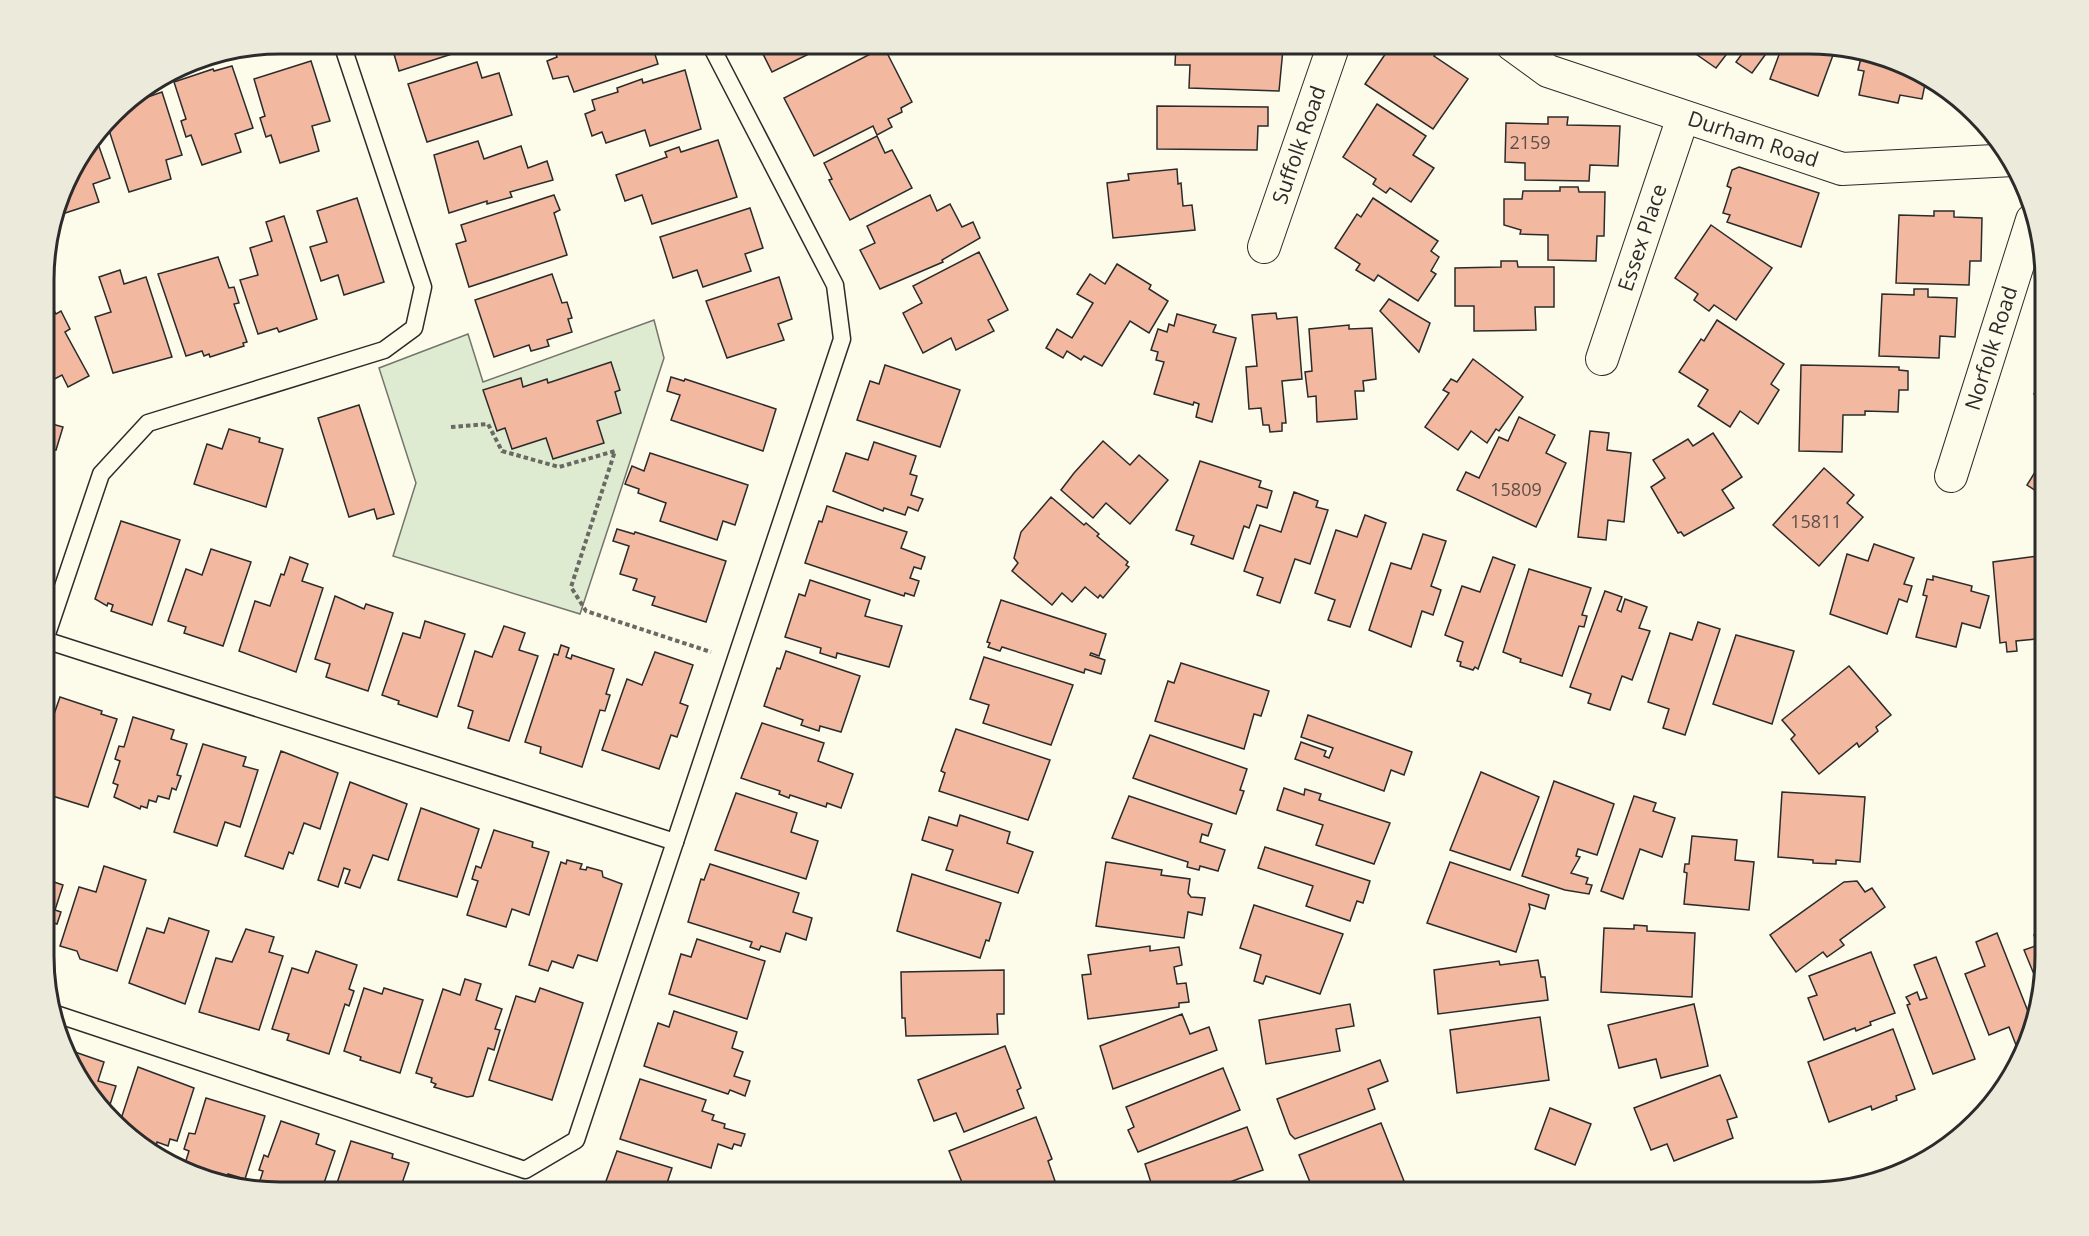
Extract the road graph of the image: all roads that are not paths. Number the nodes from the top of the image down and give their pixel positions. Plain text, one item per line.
1 (345, 54) edge
2 (715, 54) edge
3 (1331, 54) edge
4 (1525, 54) edge
5 (1683, 117) junction
6 (2001, 161) edge
7 (2029, 229) edge
8 (1264, 247) dead end
9 (1602, 359) dead end
10 (1951, 476) dead end
11 (54, 613) edge
12 (54, 643) edge
13 (675, 842) junction
14 (62, 1016) edge

1 - 11 lane
2 - 13 lane
3 - 8 street, Suffolk Road
4 - 5 street, Durham Road
5 - 6 street, Durham Road
5 - 9 street, Essex Place
7 - 10 street, Norfolk Road
12 - 13 lane
13 - 14 lane

